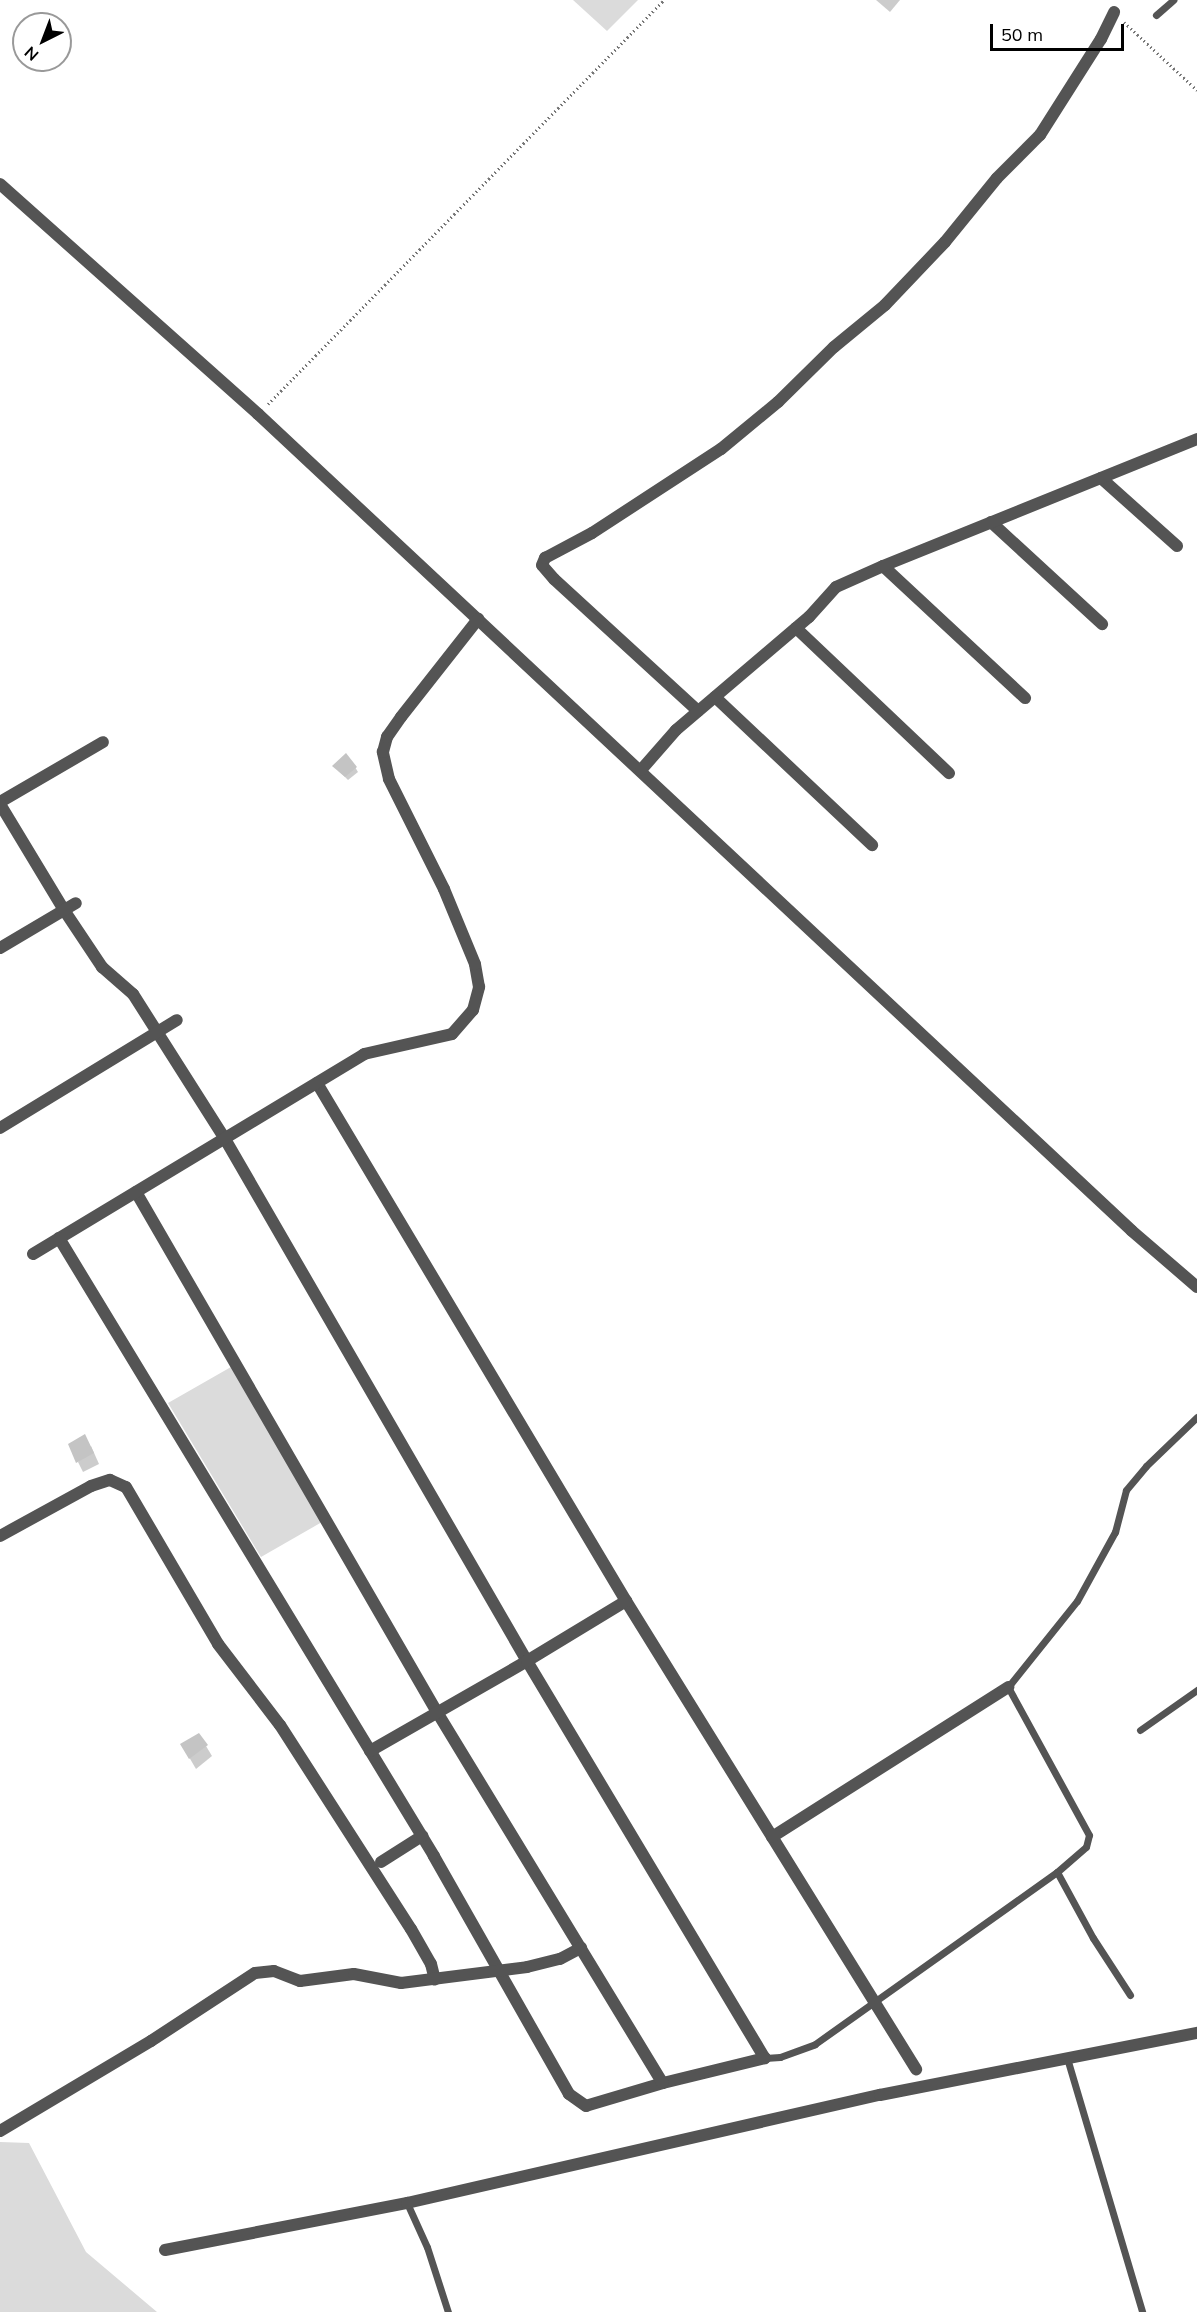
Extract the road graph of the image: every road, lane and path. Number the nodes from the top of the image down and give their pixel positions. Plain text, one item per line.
1 (664, 0) edge
2 (1173, 0) edge
3 (1114, 12) joint
4 (1156, 15) dead end
5 (1197, 90) edge
6 (0, 184) edge
7 (258, 414) junction
8 (1197, 439) edge
9 (1101, 478) junction
10 (991, 522) junction
11 (1177, 546) dead end
12 (883, 566) junction
13 (478, 619) junction
14 (1102, 624) dead end
15 (796, 628) junction
16 (715, 697) junction
17 (1025, 698) dead end
18 (698, 711) junction
19 (103, 742) dead end
20 (640, 770) junction
21 (949, 773) dead end
22 (0, 803) edge
23 (872, 845) dead end
24 (76, 903) dead end
25 (64, 910) junction
26 (0, 948) edge
27 (177, 1020) dead end
28 (157, 1033) junction
29 (317, 1083) junction
30 (0, 1128) edge
31 (225, 1139) junction
32 (136, 1192) junction
33 (59, 1238) junction
34 (33, 1254) dead end
35 (1197, 1287) edge
36 (1197, 1416) edge
37 (0, 1536) edge
38 (626, 1601) junction
39 (527, 1661) junction
40 (1008, 1687) junction
41 (1197, 1690) edge
42 (437, 1712) junction
43 (1140, 1730) dead end
44 (370, 1751) junction
45 (422, 1836) junction
46 (772, 1837) junction
47 (381, 1862) dead end
48 (1057, 1872) junction
49 (580, 1948) junction
50 (498, 1969) junction
51 (435, 1980) junction
52 (1130, 1995) dead end
53 (875, 2002) junction
54 (1197, 2033) edge
55 (765, 2058) junction
56 (1067, 2058) junction
57 (916, 2069) dead end
58 (663, 2083) junction
59 (0, 2131) edge
60 (407, 2203) junction
61 (165, 2250) dead end
62 (448, 2312) edge
63 (1142, 2312) edge

1 - 7 path
2 - 4 lane
3 - 5 path
3 - 18 street
6 - 7 street
7 - 13 street
8 - 9 street
9 - 10 street
9 - 11 street
10 - 12 street
10 - 14 street
12 - 15 street
12 - 17 street
13 - 20 street
13 - 29 street
15 - 16 street
15 - 21 street
16 - 18 street
16 - 23 street
18 - 20 street
19 - 22 street
20 - 35 street
22 - 25 street
24 - 25 street
25 - 26 street
25 - 28 street
27 - 28 street
28 - 30 street
28 - 31 street
29 - 31 street
29 - 38 street
31 - 32 street
31 - 39 street
32 - 33 street
32 - 42 street
33 - 34 street
33 - 44 street
36 - 40 lane
37 - 51 street
38 - 39 street
38 - 46 street
39 - 42 street
39 - 55 street
40 - 46 street
40 - 48 lane
41 - 43 lane
42 - 44 street
42 - 49 street
44 - 45 street
45 - 47 street
45 - 50 street
46 - 53 street
48 - 52 lane
48 - 53 lane
49 - 50 street
49 - 58 street
50 - 51 street
50 - 58 street
51 - 59 street
53 - 55 lane
53 - 57 street
54 - 56 street
55 - 58 street
56 - 60 street
56 - 63 lane
60 - 61 street
60 - 62 lane

